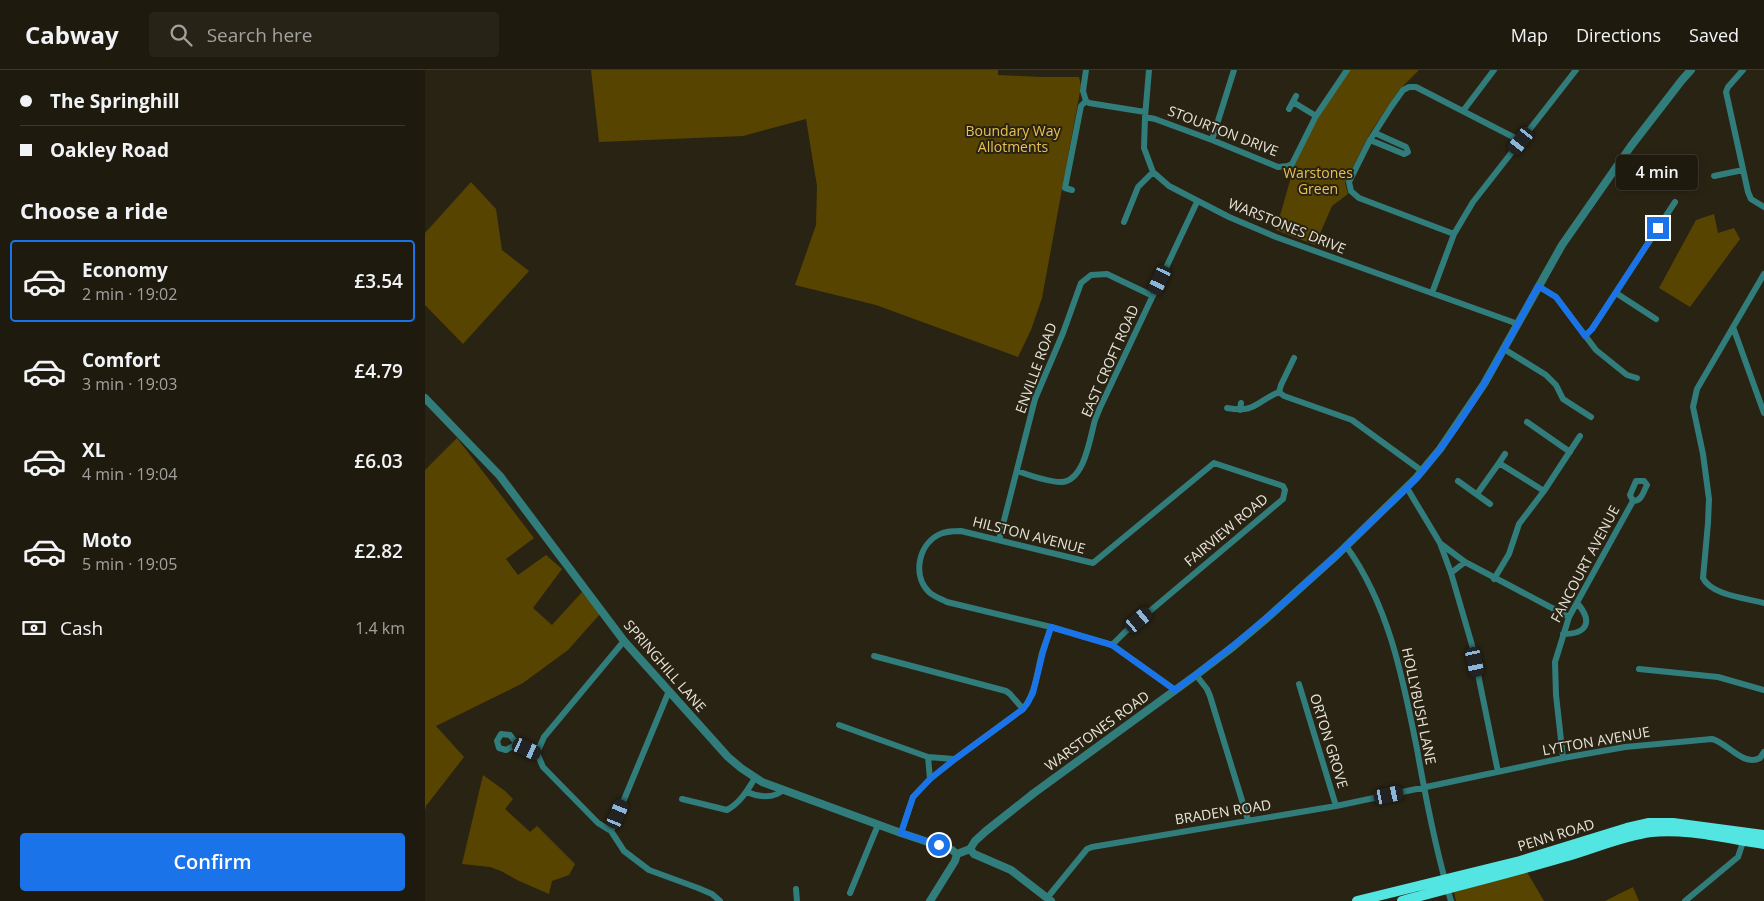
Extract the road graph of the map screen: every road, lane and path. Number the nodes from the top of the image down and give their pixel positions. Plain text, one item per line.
1 (1086, 70) edge
2 (1149, 70) edge
3 (1234, 70) edge
4 (1347, 70) edge
5 (1494, 70) edge
6 (1576, 70) edge
7 (1691, 70) edge
8 (1743, 70) edge
9 (1086, 101) junction
10 (1289, 109) dead end
11 (1463, 111) junction
12 (1145, 115) junction
13 (1316, 116) junction
14 (1375, 133) junction
15 (1212, 140) junction
16 (1370, 140) junction
17 (1521, 141) junction
18 (1743, 170) junction
19 (1153, 172) junction
20 (1714, 176) dead end
21 (1072, 190) dead end
22 (1197, 202) junction
23 (1675, 202) dead end
24 (1764, 207) edge
25 (1124, 222) dead end
26 (1454, 234) junction
27 (1764, 274) edge
28 (1538, 286) junction
29 (1432, 293) junction
30 (1616, 293) junction
31 (1153, 296) junction
32 (1656, 319) dead end
33 (1518, 324) junction
34 (1733, 327) junction
35 (1585, 336) junction
36 (1504, 349) junction
37 (1294, 358) dead end
38 (1637, 378) dead end
39 (1279, 392) junction
40 (425, 398) edge
41 (1241, 402) dead end
42 (1227, 408) dead end
43 (1240, 410) junction
44 (1764, 413) edge
45 (1591, 417) dead end
46 (1527, 422) dead end
47 (1580, 436) dead end
48 (1570, 452) junction
49 (1505, 454) dead end
50 (1499, 463) junction
51 (1017, 471) junction
52 (1422, 471) junction
53 (1458, 481) dead end
54 (1407, 488) junction
55 (1543, 491) junction
56 (1477, 494) junction
57 (1633, 501) dead end
58 (1490, 504) dead end
59 (999, 540) junction
60 (1440, 543) junction
61 (1346, 546) junction
62 (1089, 562) joint
63 (1465, 562) junction
64 (1451, 573) junction
65 (1494, 579) junction
66 (1764, 603) edge
67 (1578, 604) junction
68 (1569, 617) junction
69 (1051, 627) junction
70 (1563, 634) junction
71 (624, 641) junction
72 (1112, 645) junction
73 (874, 656) dead end
74 (1639, 669) dead end
75 (1196, 675) junction
76 (1299, 684) dead end
77 (1175, 690) junction
78 (1764, 690) edge
79 (669, 691) junction
80 (1023, 709) junction
81 (839, 725) dead end
82 (517, 744) dead end
83 (1764, 752) edge
84 (537, 753) junction
85 (928, 757) junction
86 (1563, 758) junction
87 (955, 759) junction
88 (1499, 772) junction
89 (755, 778) junction
90 (930, 779) junction
91 (1424, 787) junction
92 (783, 790) junction
93 (747, 792) junction
94 (682, 799) dead end
95 (1336, 806) junction
96 (1248, 820) junction
97 (877, 825) junction
98 (611, 831) junction
99 (901, 833) junction
100 (1764, 835) edge
101 (1744, 837) junction
102 (1764, 844) edge
103 (970, 849) junction
104 (957, 854) junction
105 (1445, 884) junction
106 (850, 893) dead end
107 (1049, 899) edge
108 (720, 901) edge
109 (931, 901) edge
110 (1357, 901) edge
111 (1403, 901) edge
112 (1451, 901) edge
113 (1685, 901) edge

1 - 9 street
2 - 12 street, WARSTONES DRIVE
3 - 15 street
4 - 13 street
5 - 11 street
6 - 17 street
7 - 28 street, WARSTONES ROAD
8 - 18 street
9 - 12 street, STOURTON DRIVE
9 - 21 street
10 - 13 street
11 - 14 street
11 - 17 street
12 - 15 street, STOURTON DRIVE
12 - 19 street, WARSTONES DRIVE
13 - 15 street, STOURTON DRIVE
14 - 16 street
14 - 16 street
16 - 26 street
17 - 26 street
18 - 20 street
18 - 24 street
19 - 22 street, WARSTONES DRIVE
19 - 25 street
22 - 29 street, WARSTONES DRIVE
22 - 31 street, EAST CROFT ROAD
23 - 30 street
26 - 29 street
27 - 34 street
28 - 33 street, WARSTONES ROAD
28 - 35 street
29 - 33 street, WARSTONES DRIVE
30 - 32 street
30 - 35 street
31 - 51 street, EAST CROFT ROAD
31 - 51 street, ENVILLE ROAD
33 - 36 street, WARSTONES ROAD
34 - 44 street
34 - 66 street
35 - 38 street
36 - 45 street
36 - 52 street, WARSTONES ROAD
37 - 39 street
39 - 43 street
39 - 52 street
40 - 71 street, SPRINGHILL LANE
41 - 43 street
42 - 43 street
46 - 48 street
47 - 48 street
48 - 55 street
49 - 50 street
50 - 55 street
50 - 56 street
51 - 59 street, ENVILLE ROAD
52 - 54 street, WARSTONES ROAD
53 - 56 street
54 - 60 street
54 - 61 street, WARSTONES ROAD
55 - 65 street
56 - 58 street
57 - 67 street, FANCOURT AVENUE
59 - 62 street, HILSTON AVENUE
59 - 69 street, HILSTON AVENUE
60 - 63 street
60 - 64 street
61 - 75 street, WARSTONES ROAD
61 - 91 street, HOLLYBUSH LANE
62 - 72 street, FAIRVIEW ROAD
63 - 64 street
63 - 65 street
64 - 88 street
65 - 68 street
67 - 68 street, FANCOURT AVENUE
67 - 70 street
68 - 70 street, FANCOURT AVENUE
69 - 72 street, HILSTON AVENUE
69 - 80 street
70 - 86 street, FANCOURT AVENUE
71 - 79 street, SPRINGHILL LANE
71 - 84 street
72 - 77 street, HILSTON AVENUE
73 - 80 street
74 - 78 street
75 - 77 street, WARSTONES ROAD
75 - 96 street
76 - 95 street, ORTON GROVE
77 - 103 street, WARSTONES ROAD
79 - 89 street, SPRINGHILL LANE
79 - 98 street
80 - 87 street
81 - 85 street
82 - 84 street
83 - 86 street, LYTTON AVENUE
84 - 98 street
85 - 87 street
85 - 90 street
86 - 88 street, LYTTON AVENUE
87 - 90 street
88 - 91 street, LYTTON AVENUE
89 - 92 street, SPRINGHILL LANE
89 - 93 street
90 - 99 street
91 - 95 street, BRADEN ROAD
91 - 105 street, HOLLYBUSH LANE
92 - 93 street
92 - 97 street, SPRINGHILL LANE
93 - 94 street
95 - 96 street, BRADEN ROAD
96 - 107 street, BRADEN ROAD
97 - 99 street, SPRINGHILL LANE
97 - 106 street
98 - 108 street
99 - 104 street, SPRINGHILL LANE
100 - 101 highway, PENN ROAD
101 - 102 highway, PENN ROAD
101 - 105 highway, PENN ROAD
101 - 113 street
103 - 104 street, WARSTONES ROAD
103 - 107 street
104 - 109 street
105 - 110 highway, PENN ROAD
105 - 111 highway, PENN ROAD
105 - 112 street, HOLLYBUSH LANE

